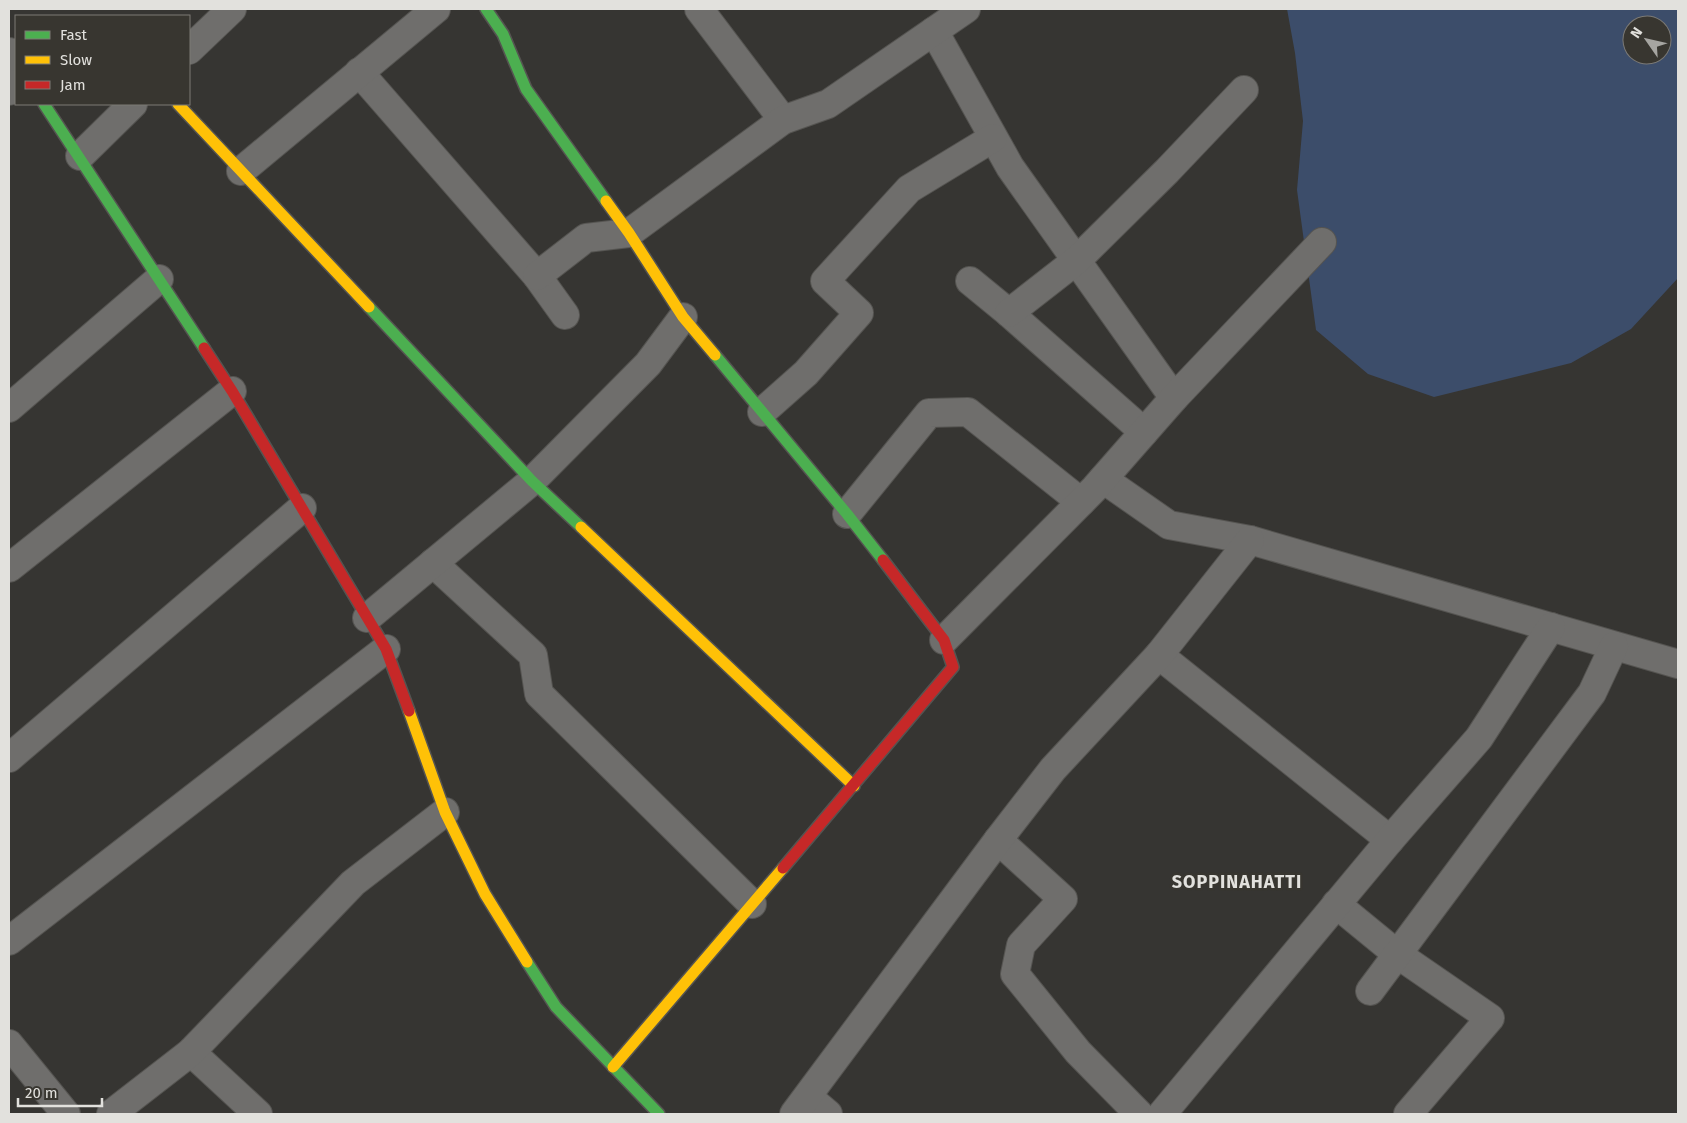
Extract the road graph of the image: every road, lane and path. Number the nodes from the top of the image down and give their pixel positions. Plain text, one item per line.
1 (232, 9) edge
2 (436, 9) edge
3 (486, 9) edge
4 (699, 9) edge
5 (951, 16) edge
6 (190, 49) edge
7 (359, 72) junction
8 (1244, 90) dead end
9 (45, 105) edge
10 (132, 105) edge
11 (179, 105) edge
12 (783, 120) junction
13 (994, 138) junction
14 (80, 156) junction
15 (241, 171) junction
16 (629, 233) junction
17 (1322, 242) dead end
18 (1077, 260) junction
19 (537, 276) junction
20 (159, 279) junction
21 (970, 281) dead end
22 (1009, 313) junction
23 (565, 315) dead end
24 (683, 318) junction
25 (232, 391) junction
26 (1174, 398) junction
27 (9, 408) edge
28 (762, 412) junction
29 (1144, 432) junction
30 (1103, 479) junction
31 (532, 481) junction
32 (1081, 502) junction
33 (302, 508) junction
34 (847, 514) junction
35 (1250, 540) junction
36 (433, 563) junction
37 (9, 568) edge
38 (367, 618) junction
39 (1551, 628) junction
40 (944, 640) junction
41 (1614, 646) junction
42 (386, 649) junction
43 (1159, 656) junction
44 (1678, 664) edge
45 (9, 758) edge
46 (854, 786) junction
47 (445, 812) junction
48 (998, 840) junction
49 (1390, 840) junction
50 (752, 904) junction
51 (1336, 904) junction
52 (9, 941) edge
53 (1397, 954) junction
54 (1370, 991) dead end
55 (9, 1044) edge
56 (191, 1052) junction
57 (613, 1066) junction
58 (801, 1106) edge
59 (244, 1110) edge
60 (66, 1114) edge
61 (111, 1114) edge
62 (659, 1114) edge
63 (828, 1114) edge
64 (1140, 1114) edge
65 (1162, 1114) edge
66 (1408, 1114) edge

1 - 6 street
2 - 7 street
3 - 16 street
4 - 12 street
5 - 12 street
5 - 13 street
7 - 15 street
7 - 19 street
8 - 18 street
9 - 14 street
10 - 14 street
11 - 15 street
12 - 16 street
13 - 18 street
13 - 28 street
14 - 20 street
15 - 31 street
16 - 19 street
16 - 24 street
17 - 26 street
18 - 22 street
18 - 26 street
19 - 23 street
20 - 25 street
20 - 27 street
21 - 22 street
22 - 29 street
24 - 28 street
24 - 31 street
25 - 33 street
25 - 37 street
26 - 29 street
28 - 34 street
29 - 30 street
30 - 32 street
30 - 35 street
31 - 36 street
31 - 46 street
32 - 34 street
32 - 40 street
33 - 38 street
33 - 45 street
34 - 40 street
35 - 39 street
35 - 43 street
36 - 38 street
36 - 50 street
38 - 42 street
39 - 41 street
39 - 49 street
40 - 46 street
41 - 44 street
41 - 53 street
42 - 47 street
42 - 52 street
43 - 48 street
43 - 49 street
46 - 50 street
47 - 56 street
47 - 57 street
48 - 58 street
48 - 64 street
49 - 51 street
50 - 57 street
51 - 53 street
51 - 65 street
53 - 54 street
53 - 66 street
55 - 60 street
56 - 59 street
56 - 61 street
57 - 62 street
58 - 63 street

